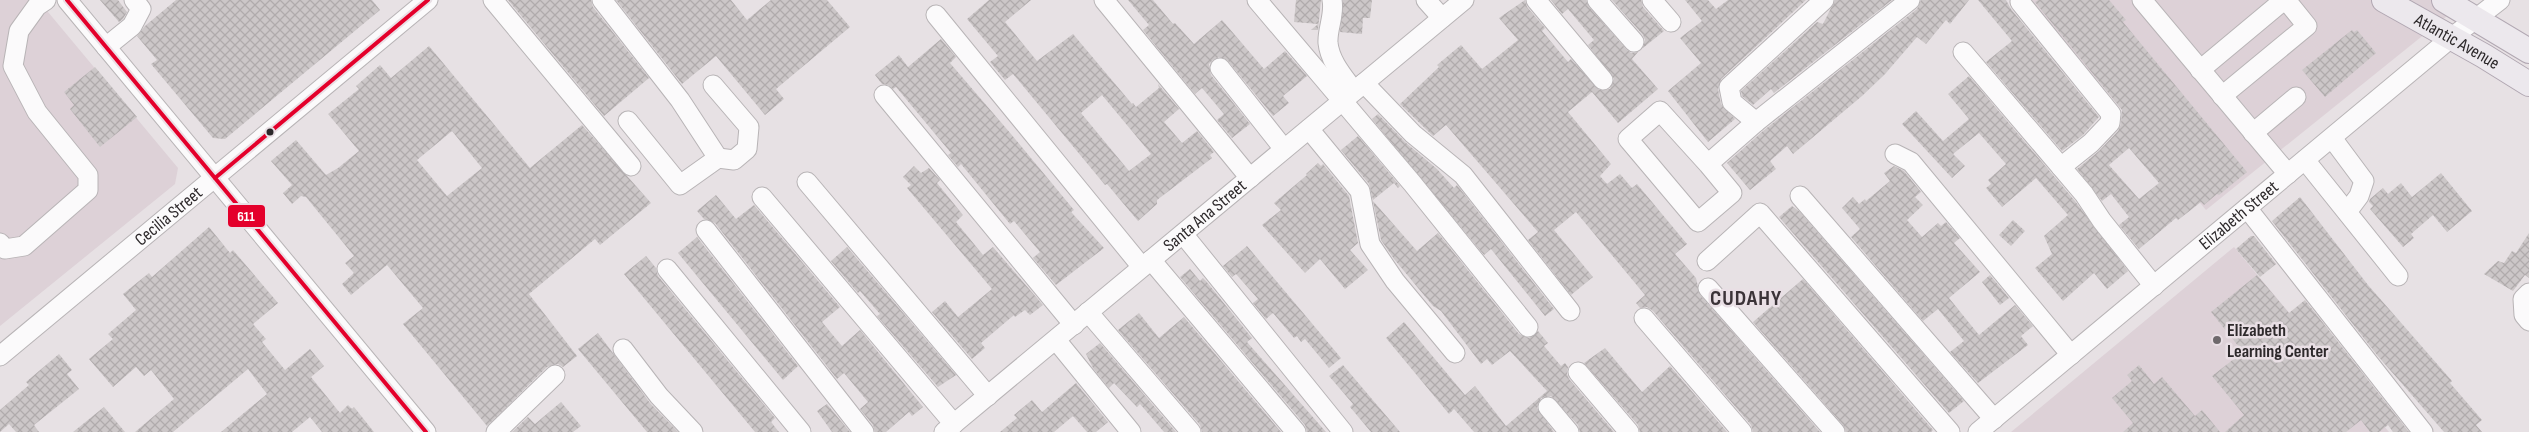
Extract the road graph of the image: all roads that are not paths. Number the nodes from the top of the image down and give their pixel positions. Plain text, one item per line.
1 (46, 0) edge
2 (67, 0) edge
3 (134, 0) edge
4 (428, 0) edge
5 (493, 0) edge
6 (602, 0) edge
7 (1104, 0) edge
8 (1257, 0) edge
9 (1332, 0) edge
10 (1426, 0) edge
11 (1464, 0) edge
12 (1536, 0) edge
13 (1597, 0) edge
14 (1652, 0) edge
15 (1824, 0) edge
16 (1910, 0) edge
17 (2142, 0) edge
18 (2285, 0) edge
19 (2384, 0) edge
20 (2444, 0) edge
21 (2500, 0) edge
22 (2020, 2) dead end
23 (936, 15) dead end
24 (1442, 18) junction
25 (2477, 20) junction
26 (1671, 22) dead end
27 (2451, 38) junction
28 (1634, 42) dead end
29 (106, 47) junction
30 (1963, 52) dead end
31 (2529, 52) edge
32 (1220, 68) dead end
33 (2200, 70) junction
34 (1603, 80) dead end
35 (2529, 84) edge
36 (713, 85) dead end
37 (1353, 92) junction
38 (884, 94) dead end
39 (2222, 96) junction
40 (2296, 97) dead end
41 (628, 121) dead end
42 (1756, 122) junction
43 (1308, 129) junction
44 (2253, 133) junction
45 (2332, 138) junction
46 (1284, 150) junction
47 (1895, 154) dead end
48 (718, 158) junction
49 (2305, 160) junction
50 (1708, 164) junction
51 (631, 166) dead end
52 (2061, 167) junction
53 (2288, 174) junction
54 (215, 178) junction
55 (1250, 178) junction
56 (807, 182) dead end
57 (1800, 196) dead end
58 (762, 197) dead end
59 (2247, 208) junction
60 (2348, 212) junction
61 (706, 230) dead end
62 (1182, 234) junction
63 (0, 243) edge
64 (1707, 261) dead end
65 (1147, 264) junction
66 (667, 269) dead end
67 (2398, 276) dead end
68 (2154, 286) junction
69 (1708, 288) dead end
70 (2529, 293) edge
71 (704, 298) dead end
72 (1570, 311) dead end
73 (1088, 312) junction
74 (1644, 318) dead end
75 (2529, 321) edge
76 (1074, 325) junction
77 (1528, 328) dead end
78 (1056, 340) junction
79 (623, 349) dead end
80 (1455, 353) dead end
81 (2071, 355) junction
82 (0, 356) edge
83 (1578, 372) dead end
84 (555, 375) dead end
85 (988, 396) junction
86 (1548, 407) dead end
87 (1994, 419) junction
88 (958, 427) edge
89 (426, 432) edge
90 (496, 432) edge
91 (692, 432) edge
92 (800, 432) edge
93 (816, 432) edge
94 (864, 432) edge
95 (1131, 432) edge
96 (1191, 432) edge
97 (1296, 432) edge
98 (1343, 432) edge
99 (1569, 432) edge
100 (1629, 432) edge
101 (1742, 432) edge
102 (1835, 432) edge
103 (1950, 432) edge
104 (1978, 432) edge
105 (2423, 432) edge

1 - 63 street
2 - 29 street
3 - 29 street
4 - 54 street, Cecilia Street
5 - 51 street
6 - 48 street
7 - 55 street
8 - 37 street
9 - 37 street
10 - 24 street
11 - 24 street, Santa Ana Street
12 - 34 street
13 - 28 street
14 - 26 street
15 - 42 street
16 - 42 street
17 - 33 street
18 - 33 street
18 - 39 street
19 - 27 main road, Atlantic Avenue
20 - 25 main road, Atlantic Avenue
21 - 25 street, Elizabeth Street
22 - 52 street
23 - 65 street
24 - 37 street, Santa Ana Street
25 - 27 street, Elizabeth Street
25 - 31 main road, Atlantic Avenue
27 - 35 main road, Atlantic Avenue
27 - 45 street, Elizabeth Street
29 - 54 street
30 - 52 street
32 - 46 street
33 - 39 street
36 - 48 street
37 - 43 street, Santa Ana Street
37 - 72 street
37 - 77 street
38 - 76 street
39 - 44 street
40 - 44 street
41 - 48 street
42 - 50 street
43 - 46 street, Santa Ana Street
43 - 80 street
44 - 53 street
45 - 49 street, Elizabeth Street
45 - 60 street
46 - 55 street, Santa Ana Street
47 - 81 street
49 - 53 street, Elizabeth Street
49 - 60 street
50 - 50 street
52 - 68 street
53 - 59 street, Elizabeth Street
54 - 82 street, Cecilia Street
54 - 89 street
55 - 62 street, Santa Ana Street
56 - 85 street
57 - 87 street
58 - 88 street
59 - 68 street, Elizabeth Street
59 - 105 street
60 - 67 street
61 - 94 street
62 - 65 street, Santa Ana Street
62 - 98 street
64 - 103 street
65 - 73 street, Santa Ana Street
65 - 97 street
66 - 92 street
68 - 81 street, Elizabeth Street
69 - 102 street
70 - 75 street
71 - 93 street
73 - 76 street, Santa Ana Street
73 - 96 street
74 - 101 street
76 - 78 street, Santa Ana Street
78 - 85 street, Santa Ana Street
78 - 95 street
79 - 91 street
81 - 87 street, Elizabeth Street
83 - 100 street
84 - 90 street
85 - 88 street, Santa Ana Street
86 - 99 street
87 - 104 street, Elizabeth Street

